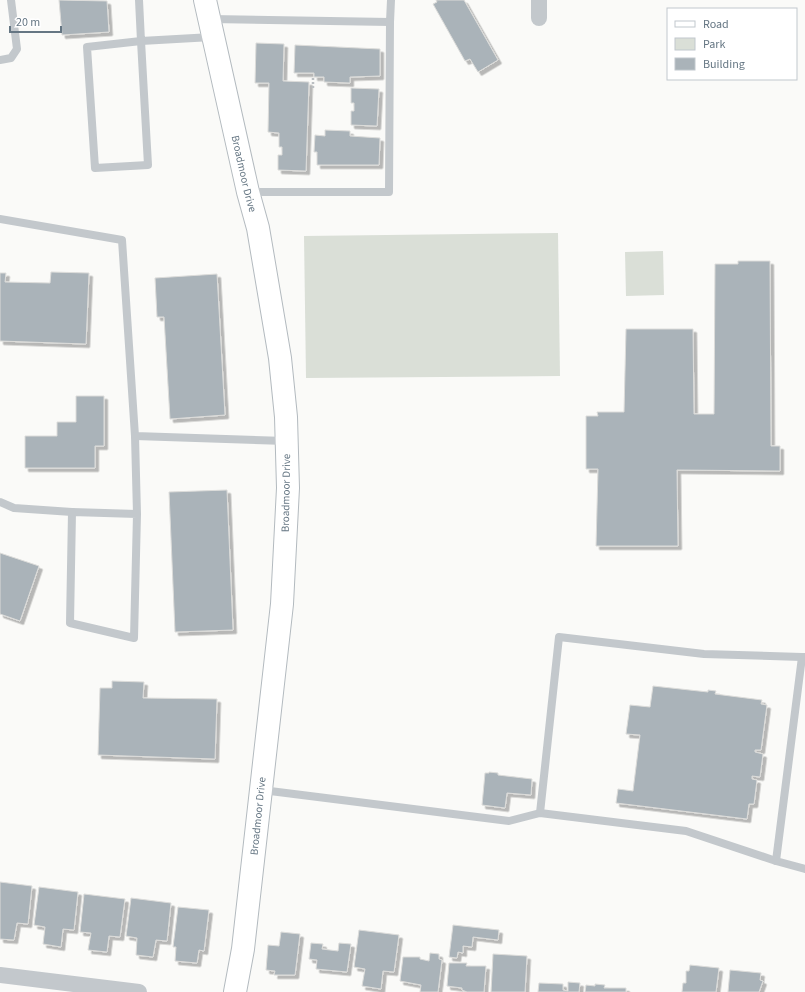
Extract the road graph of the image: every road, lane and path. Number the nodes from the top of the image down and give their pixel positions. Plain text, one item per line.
1 (11, 0) edge
2 (139, 0) edge
3 (391, 0) edge
4 (539, 0) edge
5 (539, 18) dead end
6 (208, 19) edge
7 (390, 22) junction
8 (140, 41) junction
9 (0, 60) edge
10 (313, 78) dead end
11 (313, 88) dead end
12 (248, 192) junction
13 (0, 219) edge
14 (135, 436) junction
15 (287, 442) junction
16 (0, 502) edge
17 (72, 512) junction
18 (137, 514) junction
19 (803, 657) edge
20 (261, 790) junction
21 (540, 813) junction
22 (776, 861) junction
23 (805, 869) edge
24 (0, 975) edge
25 (139, 992) edge
26 (235, 992) edge

1 - 9 lane
2 - 8 lane
3 - 7 lane
4 - 5 street
6 - 7 lane
6 - 8 lane
6 - 12 street, Broadmoor Drive
7 - 12 lane
8 - 8 lane
10 - 11 path
12 - 15 street, Broadmoor Drive
13 - 14 lane
14 - 15 lane
14 - 18 lane
15 - 20 street, Broadmoor Drive
16 - 17 lane
17 - 18 lane
17 - 18 lane
19 - 21 lane
19 - 22 lane
20 - 21 lane
20 - 26 street, Broadmoor Drive
21 - 22 lane
22 - 23 lane
24 - 25 street

